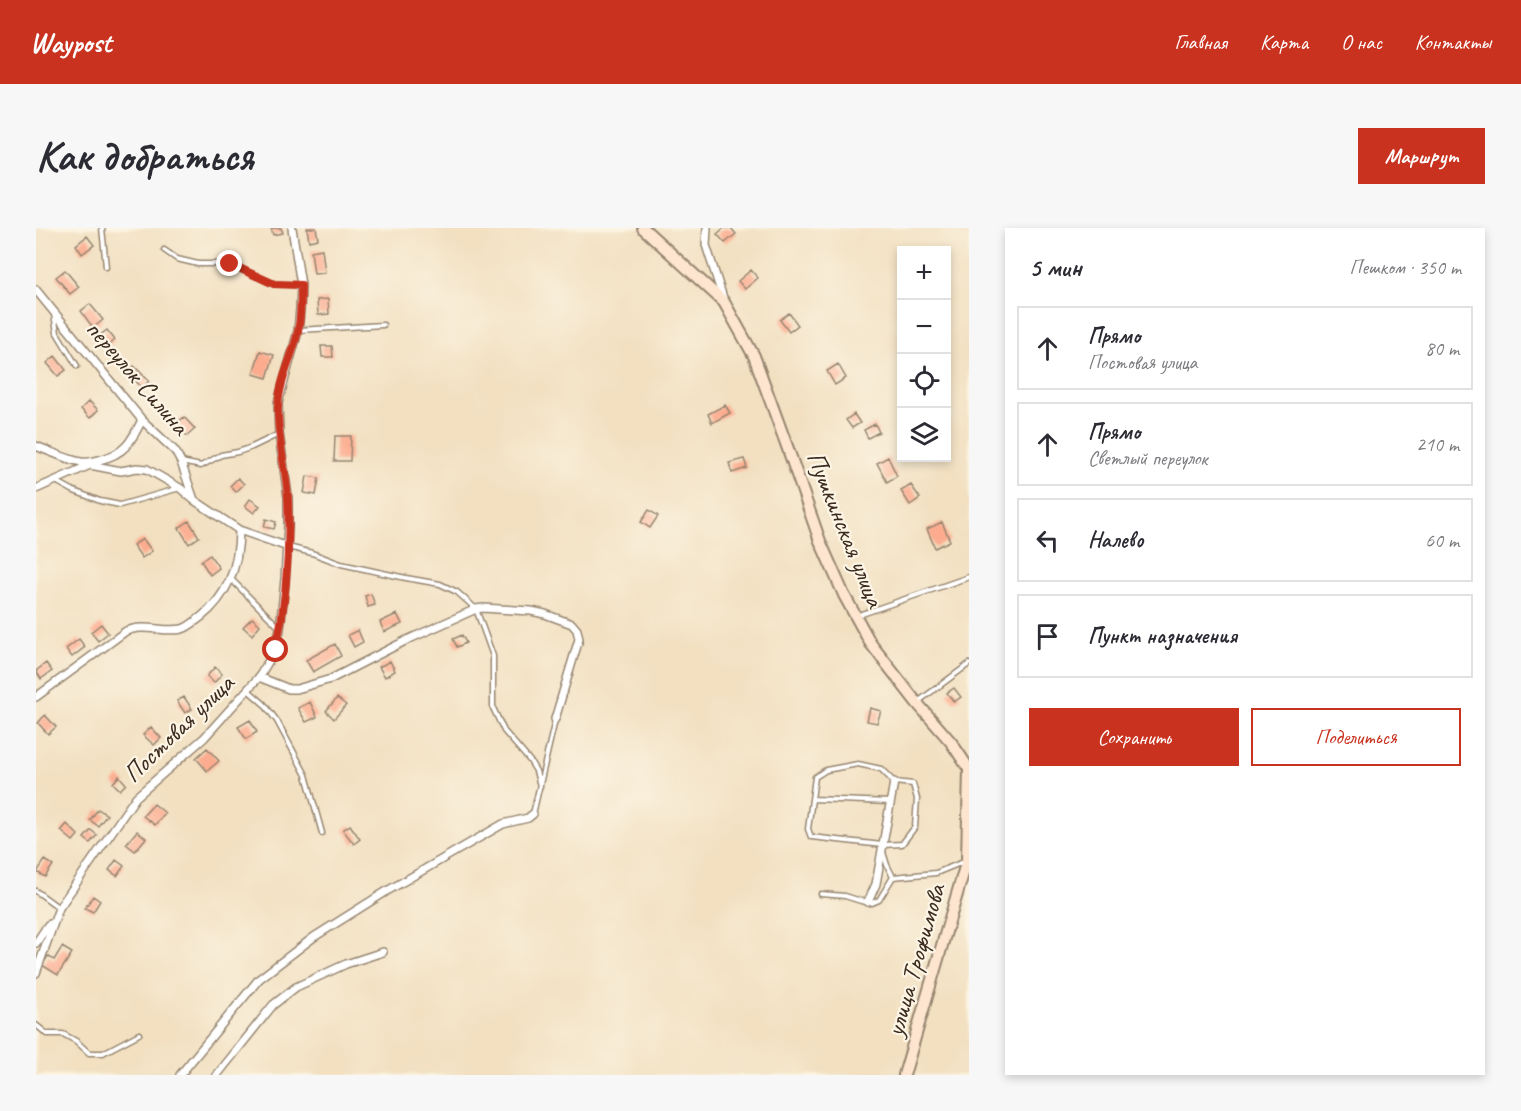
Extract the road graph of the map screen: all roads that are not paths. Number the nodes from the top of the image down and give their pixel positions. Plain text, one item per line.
1 (102, 228) edge
2 (292, 228) edge
3 (643, 228) edge
4 (707, 228) edge
5 (164, 250) dead end
6 (106, 267) dead end
7 (301, 285) junction
8 (36, 290) edge
9 (724, 302) junction
10 (53, 310) junction
11 (383, 325) dead end
12 (298, 331) junction
13 (77, 366) dead end
14 (142, 420) junction
15 (279, 434) junction
16 (36, 446) edge
17 (81, 462) junction
18 (181, 462) junction
19 (90, 465) junction
20 (54, 480) junction
21 (180, 488) junction
22 (36, 489) edge
23 (194, 500) junction
24 (239, 530) junction
25 (288, 547) junction
26 (969, 577) edge
27 (231, 579) junction
28 (476, 609) junction
29 (856, 616) junction
30 (280, 629) junction
31 (969, 664) edge
32 (259, 677) junction
33 (248, 690) junction
34 (36, 697) edge
35 (917, 703) junction
36 (555, 719) joint
37 (969, 768) edge
38 (894, 782) junction
39 (540, 786) junction
40 (813, 798) junction
41 (890, 802) junction
42 (533, 814) joint
43 (322, 833) dead end
44 (882, 845) junction
45 (968, 859) edge
46 (893, 877) junction
47 (36, 891) edge
48 (821, 894) dead end
49 (868, 902) junction
50 (59, 908) junction
51 (53, 923) junction
52 (36, 943) edge
53 (383, 952) dead end
54 (36, 973) edge
55 (36, 1025) edge
56 (139, 1034) dead end
57 (180, 1075) edge
58 (217, 1075) edge
59 (904, 1075) edge

1 - 6 lane
2 - 7 street, Постовая улица
3 - 9 main road, Пушкинская улица
4 - 9 street
5 - 7 lane
7 - 12 street, Постовая улица
8 - 10 street, переулок Силина
9 - 29 main road, Пушкинская улица
10 - 13 lane
10 - 14 street, переулок Силина
11 - 12 lane
12 - 15 street, Постовая улица
14 - 17 street
14 - 18 street, переулок Силина
15 - 18 lane
15 - 25 street, Постовая улица
16 - 17 street
17 - 19 street
18 - 23 street, переулок Силина
19 - 20 street
19 - 21 street
20 - 21 lane
20 - 22 street
21 - 23 street
23 - 24 street
24 - 25 street
24 - 27 street
25 - 28 lane
25 - 30 street, Постовая улица
26 - 29 lane
27 - 30 lane
27 - 34 street
28 - 32 street
28 - 36 street
28 - 39 lane
29 - 35 main road, Пушкинская улица
30 - 32 street, Постовая улица
31 - 35 lane
32 - 33 street, Постовая улица
33 - 43 lane
33 - 50 street, Постовая улица
35 - 37 main road, Пушкинская улица
36 - 39 lane
37 - 45 main road, Пушкинская улица
38 - 40 lane
38 - 41 street
38 - 44 lane
39 - 42 lane
40 - 41 lane
40 - 44 lane
41 - 44 street
42 - 57 street
44 - 46 lane
44 - 49 street
45 - 46 lane
45 - 59 main road, улица Трофимова
46 - 49 lane
47 - 50 lane
48 - 49 lane
50 - 51 street, Постовая улица
51 - 52 street, Постовая улица
51 - 54 street, Постовая улица
53 - 58 street
55 - 56 lane

